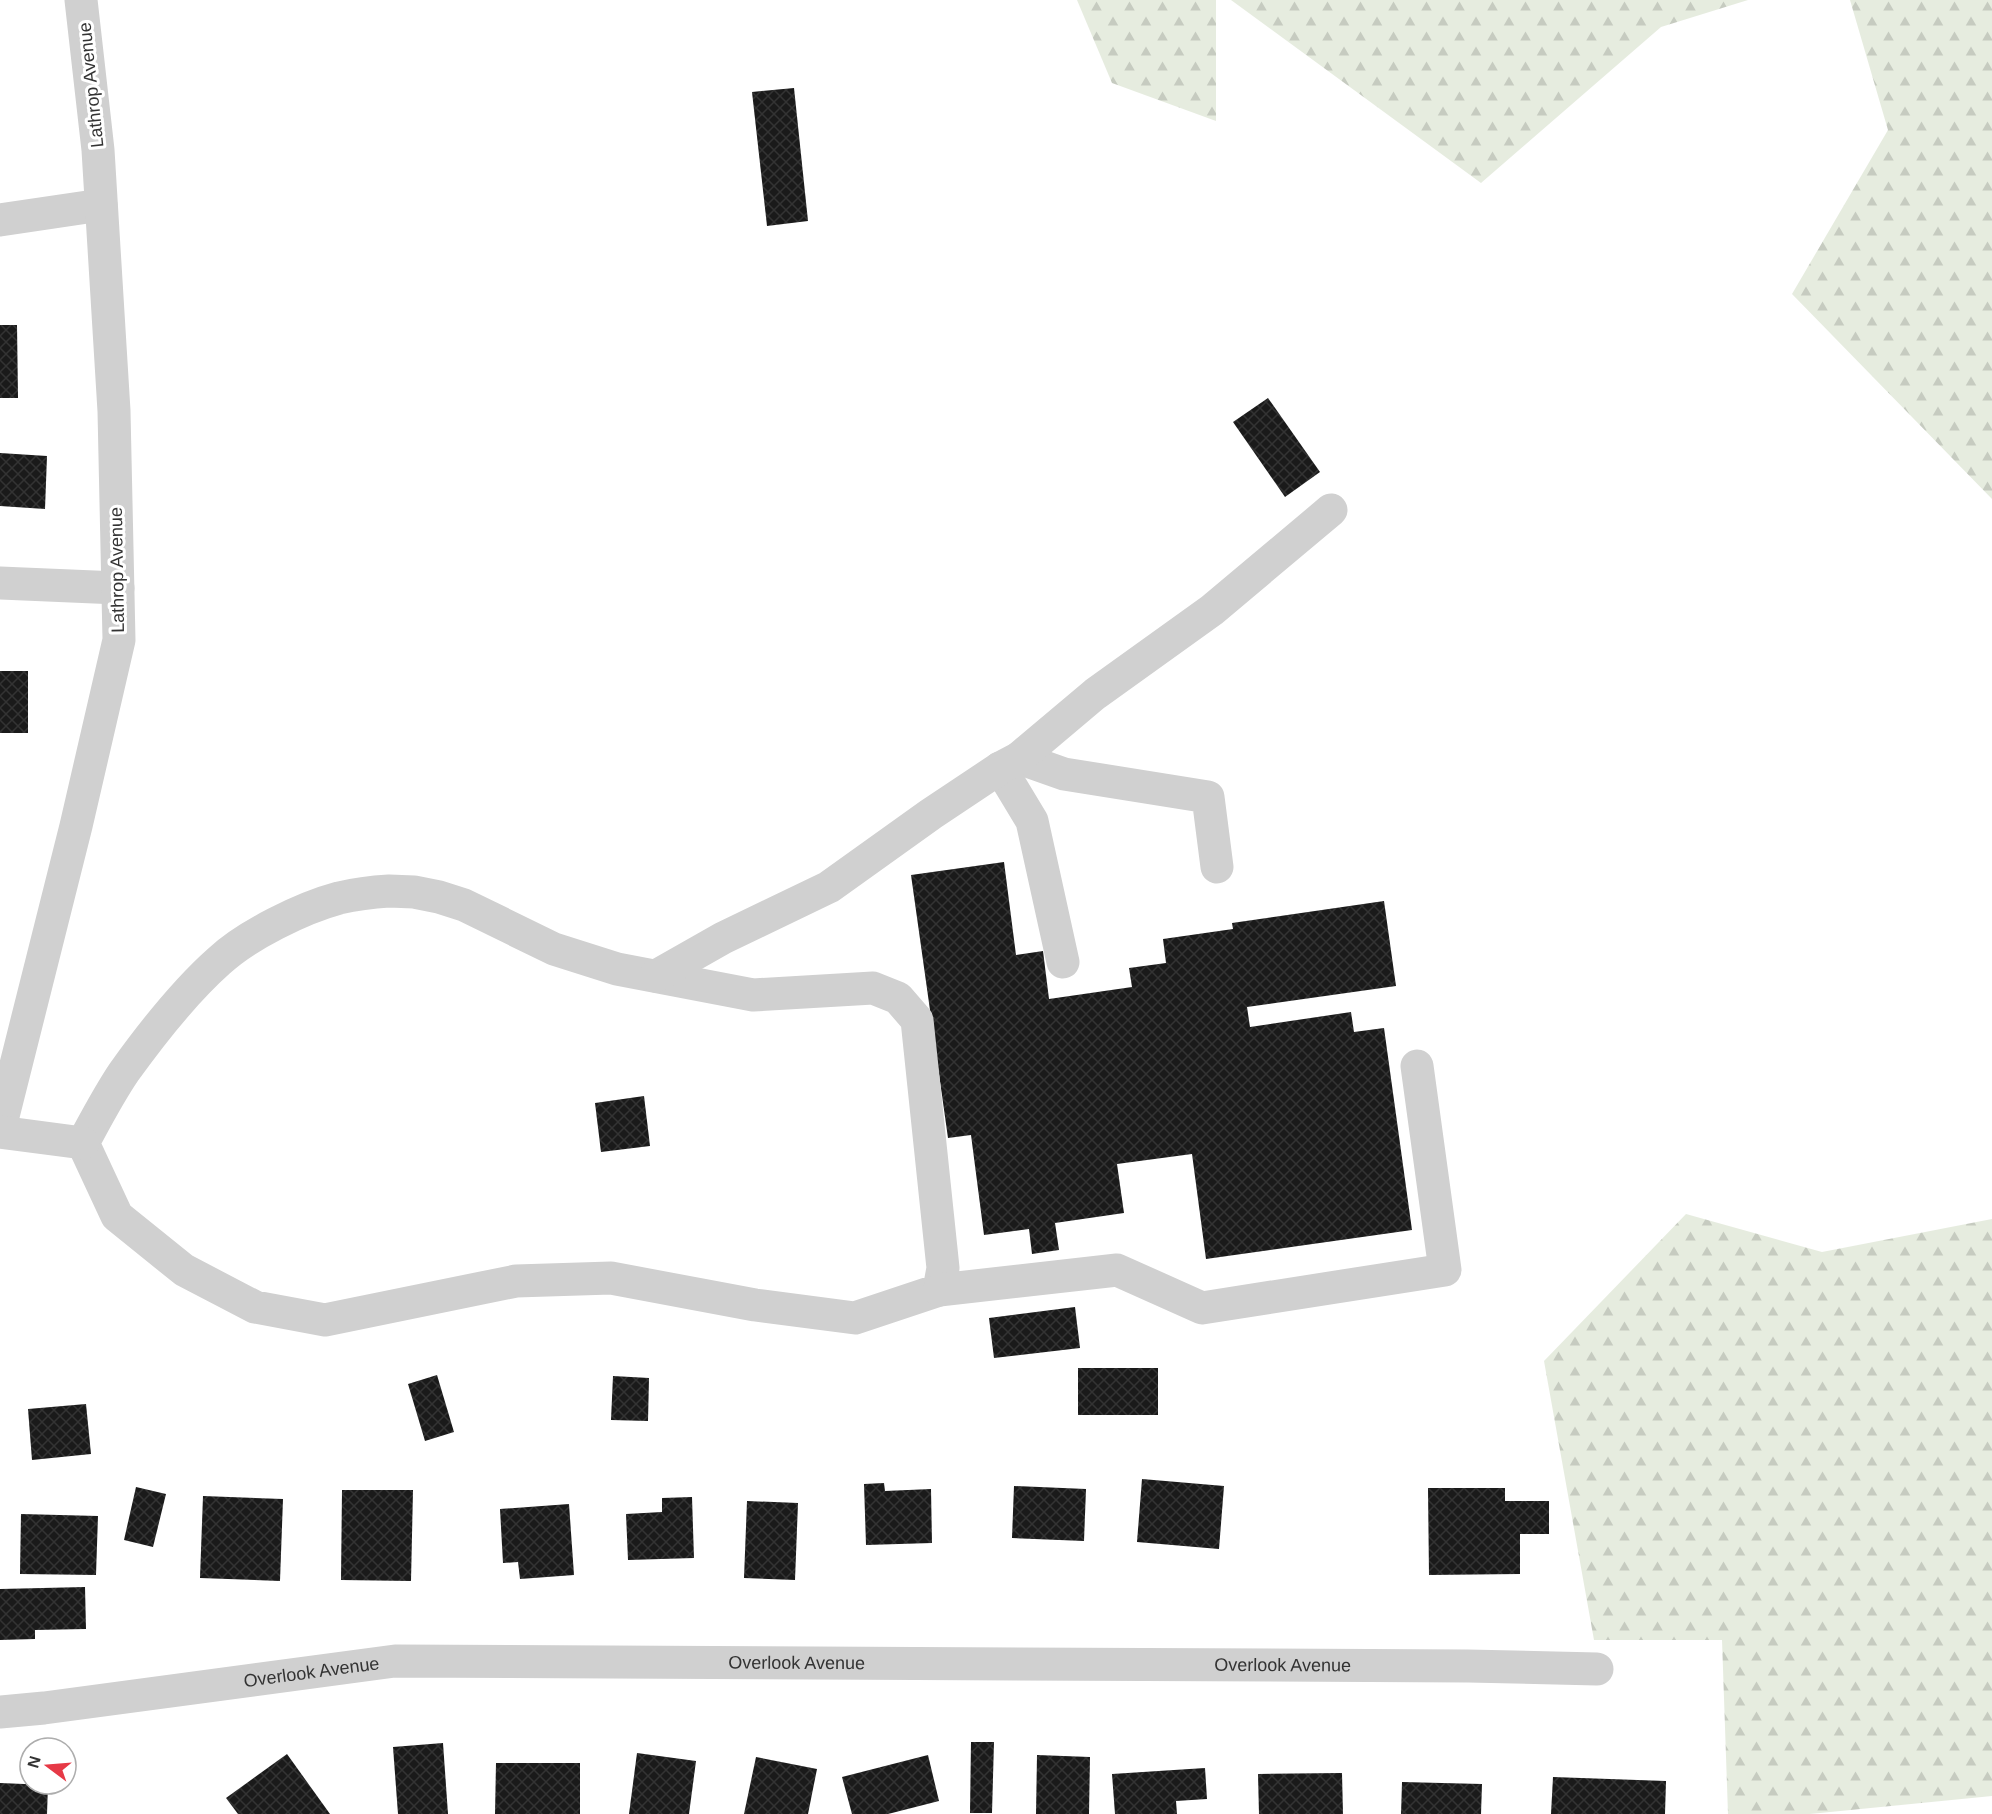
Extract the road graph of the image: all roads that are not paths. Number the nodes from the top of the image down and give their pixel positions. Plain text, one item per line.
1 (81, 0) edge
2 (101, 205) junction
3 (0, 220) edge
4 (1331, 510) dead end
5 (0, 583) edge
6 (118, 588) junction
7 (1010, 763) junction
8 (1217, 867) dead end
9 (1063, 962) dead end
10 (656, 976) junction
11 (1417, 1066) dead end
12 (1, 1125) edge
13 (83, 1143) junction
14 (939, 1290) junction
15 (1597, 1669) dead end
16 (0, 1712) edge

1 - 2 street, Lathrop Avenue
2 - 3 street
2 - 6 street, Lathrop Avenue
4 - 7 street
5 - 6 street
6 - 12 street, Lathrop Avenue
7 - 8 street
7 - 9 street
7 - 10 street
10 - 13 street
10 - 14 street
11 - 14 street
12 - 13 street
13 - 14 street
15 - 16 street, Overlook Avenue

